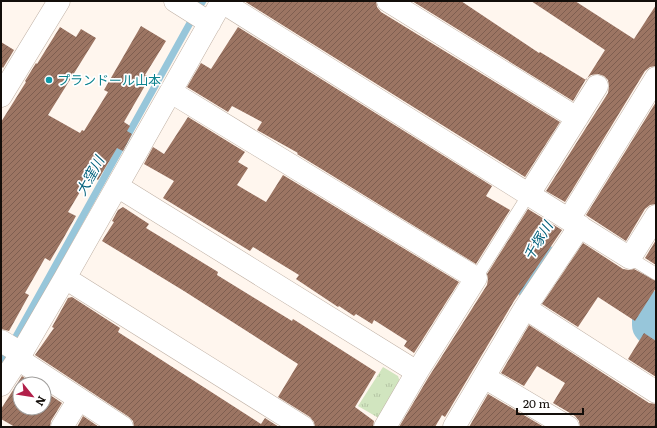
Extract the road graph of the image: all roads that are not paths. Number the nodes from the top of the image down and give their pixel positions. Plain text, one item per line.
1 (59, 1) edge
2 (175, 1) edge
3 (222, 1) edge
4 (388, 1) edge
5 (210, 22) junction
6 (656, 78) edge
7 (597, 86) dead end
8 (171, 92) junction
9 (1, 96) edge
10 (577, 118) junction
11 (117, 186) junction
12 (529, 194) junction
13 (656, 216) edge
14 (574, 222) junction
15 (630, 258) junction
16 (656, 274) edge
17 (65, 278) junction
18 (476, 278) junction
19 (525, 308) junction
20 (1, 341) edge
21 (20, 356) junction
22 (417, 372) junction
23 (484, 376) junction
24 (1, 385) edge
25 (656, 392) edge
26 (80, 399) junction
27 (116, 425) edge
28 (62, 427) edge
29 (303, 427) edge
30 (385, 427) edge
31 (454, 427) edge
32 (568, 427) edge

1 - 9 street
2 - 5 street
3 - 5 street
3 - 12 street
4 - 10 street
5 - 8 street
6 - 14 street
7 - 10 street
8 - 11 street
8 - 18 street
10 - 12 street
11 - 17 street
11 - 22 street
12 - 14 street
12 - 18 lane
13 - 15 street
14 - 15 street
14 - 19 street
15 - 16 lane
17 - 21 street
17 - 29 street
18 - 22 street
19 - 23 street
19 - 25 street
20 - 21 street
21 - 24 street
21 - 26 street
22 - 30 street
23 - 31 street
23 - 32 street
26 - 27 street
26 - 28 street

